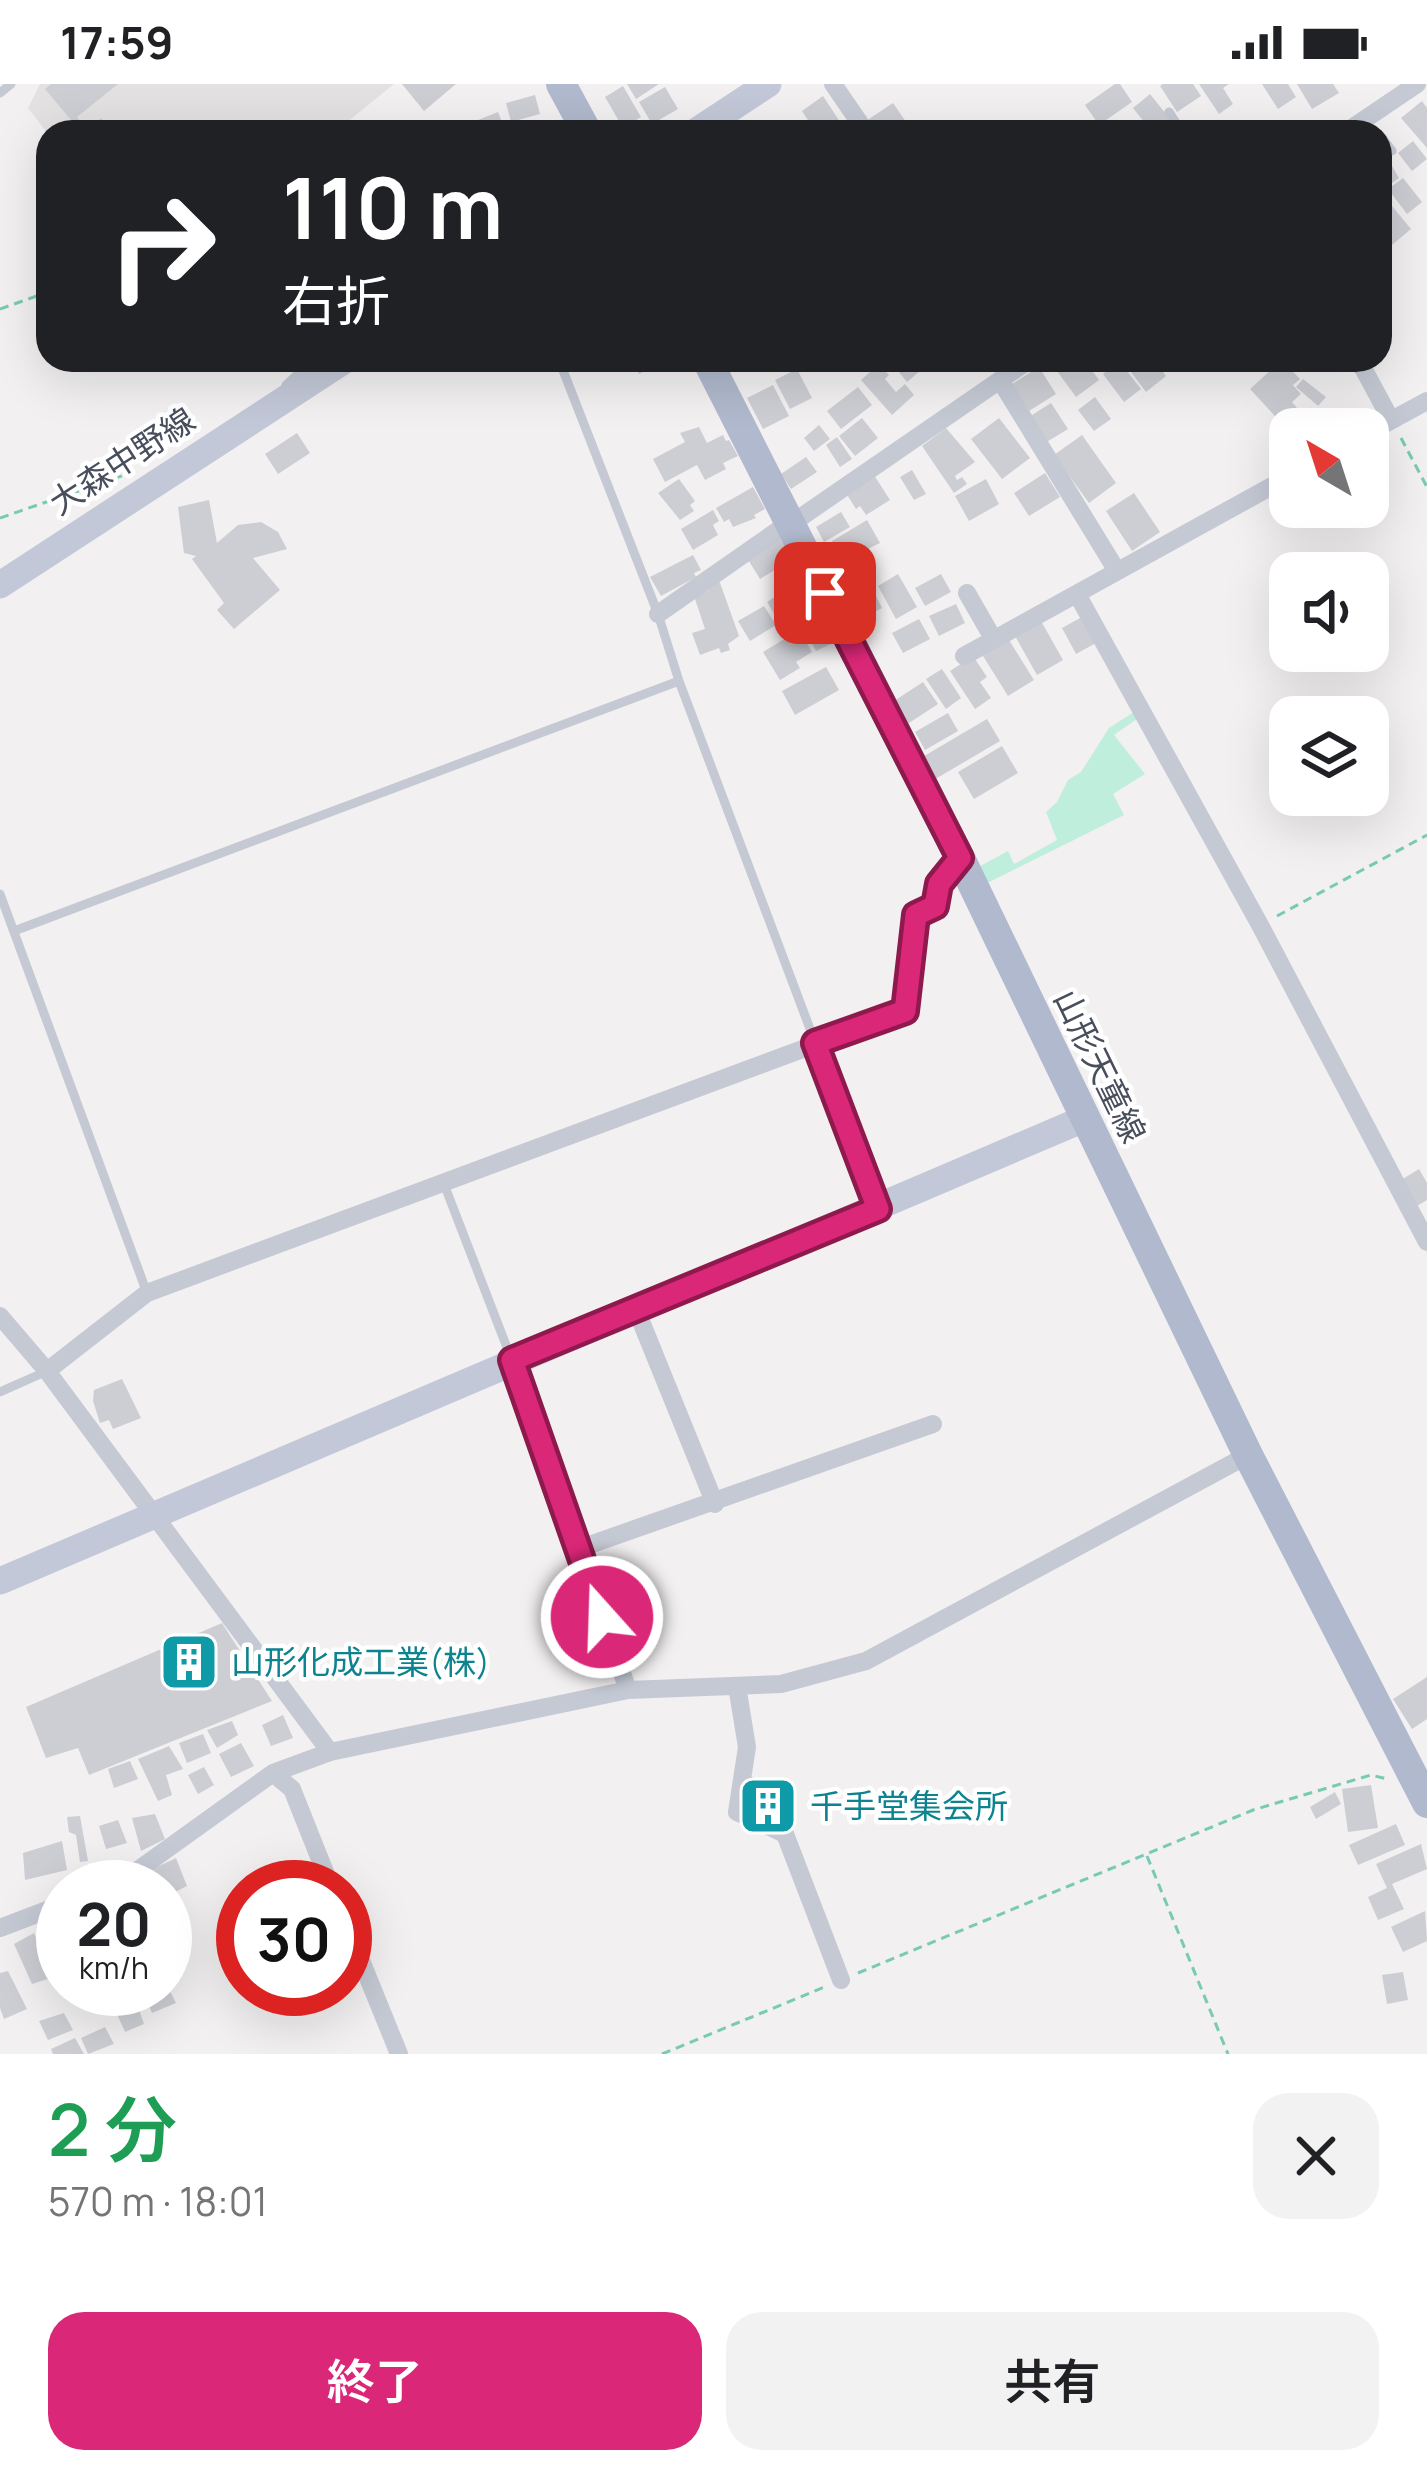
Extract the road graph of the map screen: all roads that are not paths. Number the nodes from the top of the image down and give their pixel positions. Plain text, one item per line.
1 (11, 84) edge
2 (561, 84) edge
3 (768, 84) edge
4 (832, 84) edge
5 (1417, 84) edge
6 (0, 93) edge
7 (1169, 112) dead end
8 (580, 120) edge
9 (712, 120) edge
10 (858, 120) edge
11 (1174, 120) edge
12 (1383, 120) edge
13 (300, 372) edge
14 (326, 372) edge
15 (564, 372) edge
16 (713, 372) edge
17 (1011, 372) edge
18 (1365, 372) edge
19 (1000, 380) junction
20 (1427, 401) edge
21 (1391, 420) joint
22 (237, 429) junction
23 (1269, 488) edge
24 (790, 523) junction
25 (1117, 571) junction
26 (0, 585) edge
27 (967, 593) dead end
28 (1078, 594) junction
29 (658, 614) junction
30 (994, 640) junction
31 (964, 656) dead end
32 (680, 681) junction
33 (960, 858) junction
34 (0, 895) edge
35 (14, 931) junction
36 (815, 1043) junction
37 (1086, 1118) junction
38 (444, 1184) junction
39 (878, 1209) junction
40 (1427, 1242) edge
41 (148, 1293) junction
42 (636, 1309) junction
43 (0, 1316) edge
44 (512, 1360) junction
45 (46, 1371) junction
46 (0, 1391) edge
47 (933, 1424) dead end
48 (1248, 1455) junction
49 (715, 1504) junction
50 (155, 1516) junction
51 (578, 1549) junction
52 (0, 1581) edge
53 (736, 1686) junction
54 (628, 1690) junction
55 (330, 1752) junction
56 (273, 1773) junction
57 (1423, 1794) edge
58 (152, 1860) edge
59 (321, 1860) edge
60 (36, 1914) edge
61 (0, 1928) edge
62 (841, 1980) road end
63 (372, 1988) edge
64 (399, 2054) edge

1 - 6 lane
2 - 8 main road
3 - 9 street
4 - 10 street
5 - 12 street
7 - 11 lane
13 - 22 lane
14 - 22 street, 大森中野線
15 - 29 lane
16 - 24 main road, 山形天童線
17 - 19 street
18 - 21 street
19 - 24 street
19 - 25 street
20 - 21 street
22 - 26 street, 大森中野線
23 - 25 street
24 - 29 street
24 - 33 main road, 山形天童線
25 - 28 street
27 - 30 street
28 - 30 street
28 - 40 street
29 - 32 lane
30 - 31 street
32 - 35 lane
32 - 36 lane
33 - 36 street
33 - 37 main road, 山形天童線
34 - 35 lane
35 - 41 lane
36 - 38 street
36 - 39 lane
37 - 39 street
37 - 48 main road, 山形天童線
38 - 41 street
38 - 44 lane
39 - 42 street
41 - 45 street
42 - 44 street
42 - 49 street
43 - 45 street
44 - 50 street
44 - 51 street
45 - 46 lane
45 - 50 street
47 - 49 street
48 - 53 street
48 - 57 main road, 山形天童線
49 - 51 street
50 - 52 street
50 - 55 street
51 - 54 street
53 - 54 street
53 - 62 street
54 - 55 street
55 - 56 street
56 - 58 street
56 - 59 street
60 - 61 street
63 - 64 street

